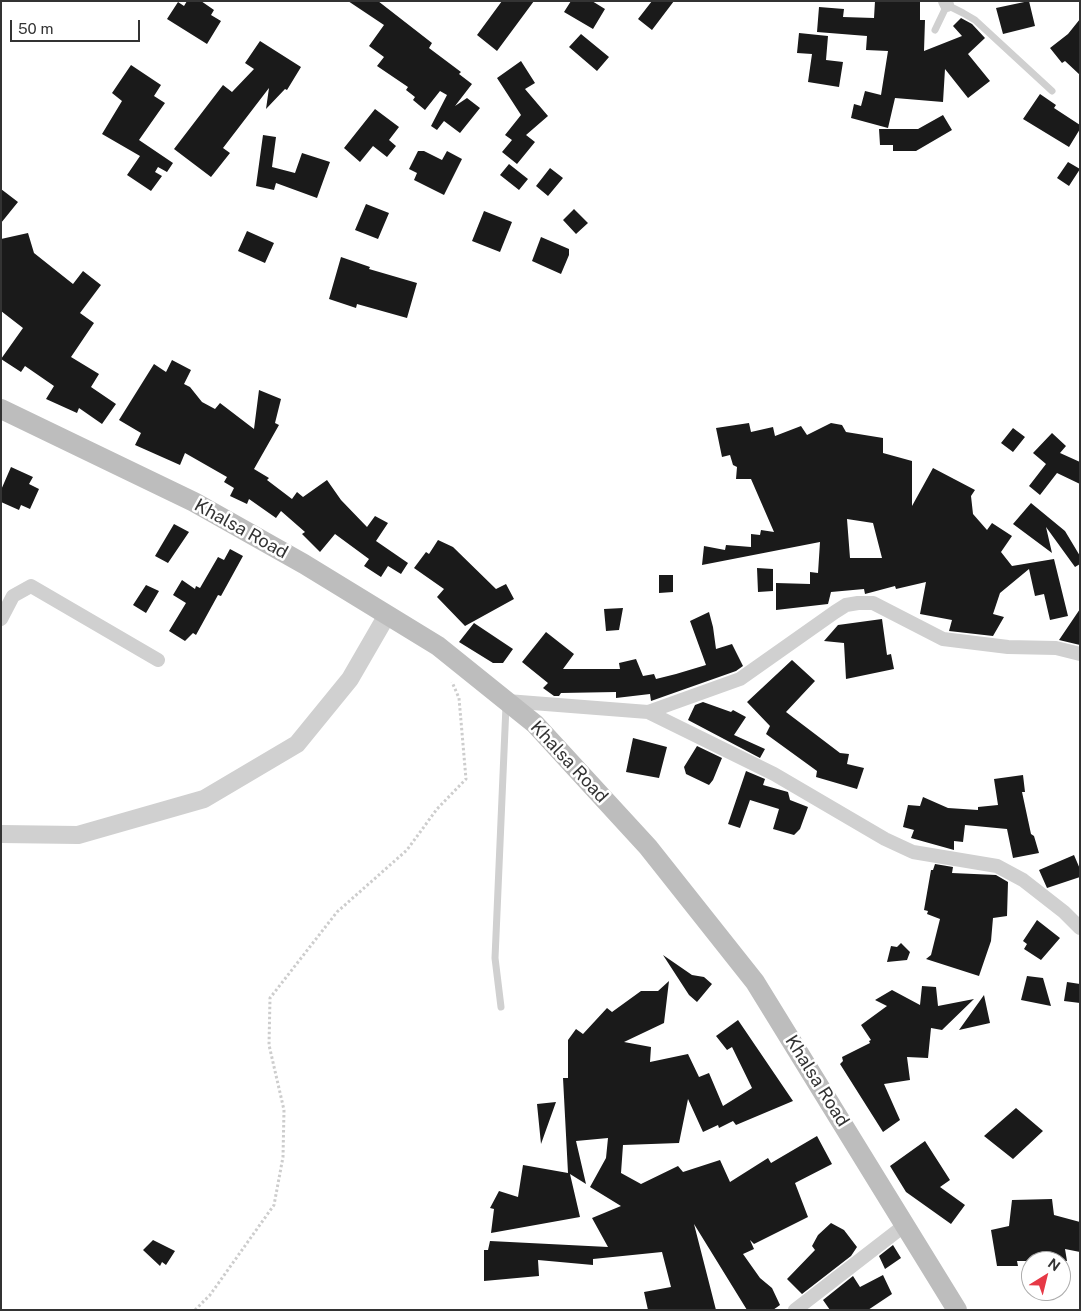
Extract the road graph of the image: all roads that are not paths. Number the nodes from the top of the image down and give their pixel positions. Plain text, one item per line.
1 (946, 3) edge
2 (935, 30) dead end
3 (1052, 91) dead end
4 (1, 409) edge
5 (387, 615) junction
6 (1, 619) edge
7 (1080, 654) edge
8 (158, 660) dead end
9 (506, 702) junction
10 (648, 712) junction
11 (1, 834) edge
12 (1080, 928) edge
13 (501, 1007) dead end
14 (905, 1225) junction
15 (795, 1310) edge
16 (956, 1310) edge

1 - 2 lane
1 - 3 lane
4 - 5 main road, Khalsa Road
5 - 9 main road, Khalsa Road
5 - 11 street
6 - 8 street
7 - 10 street
9 - 10 street
9 - 13 lane
9 - 14 main road, Khalsa Road
10 - 12 street
14 - 15 street
14 - 16 main road, Khalsa Road

